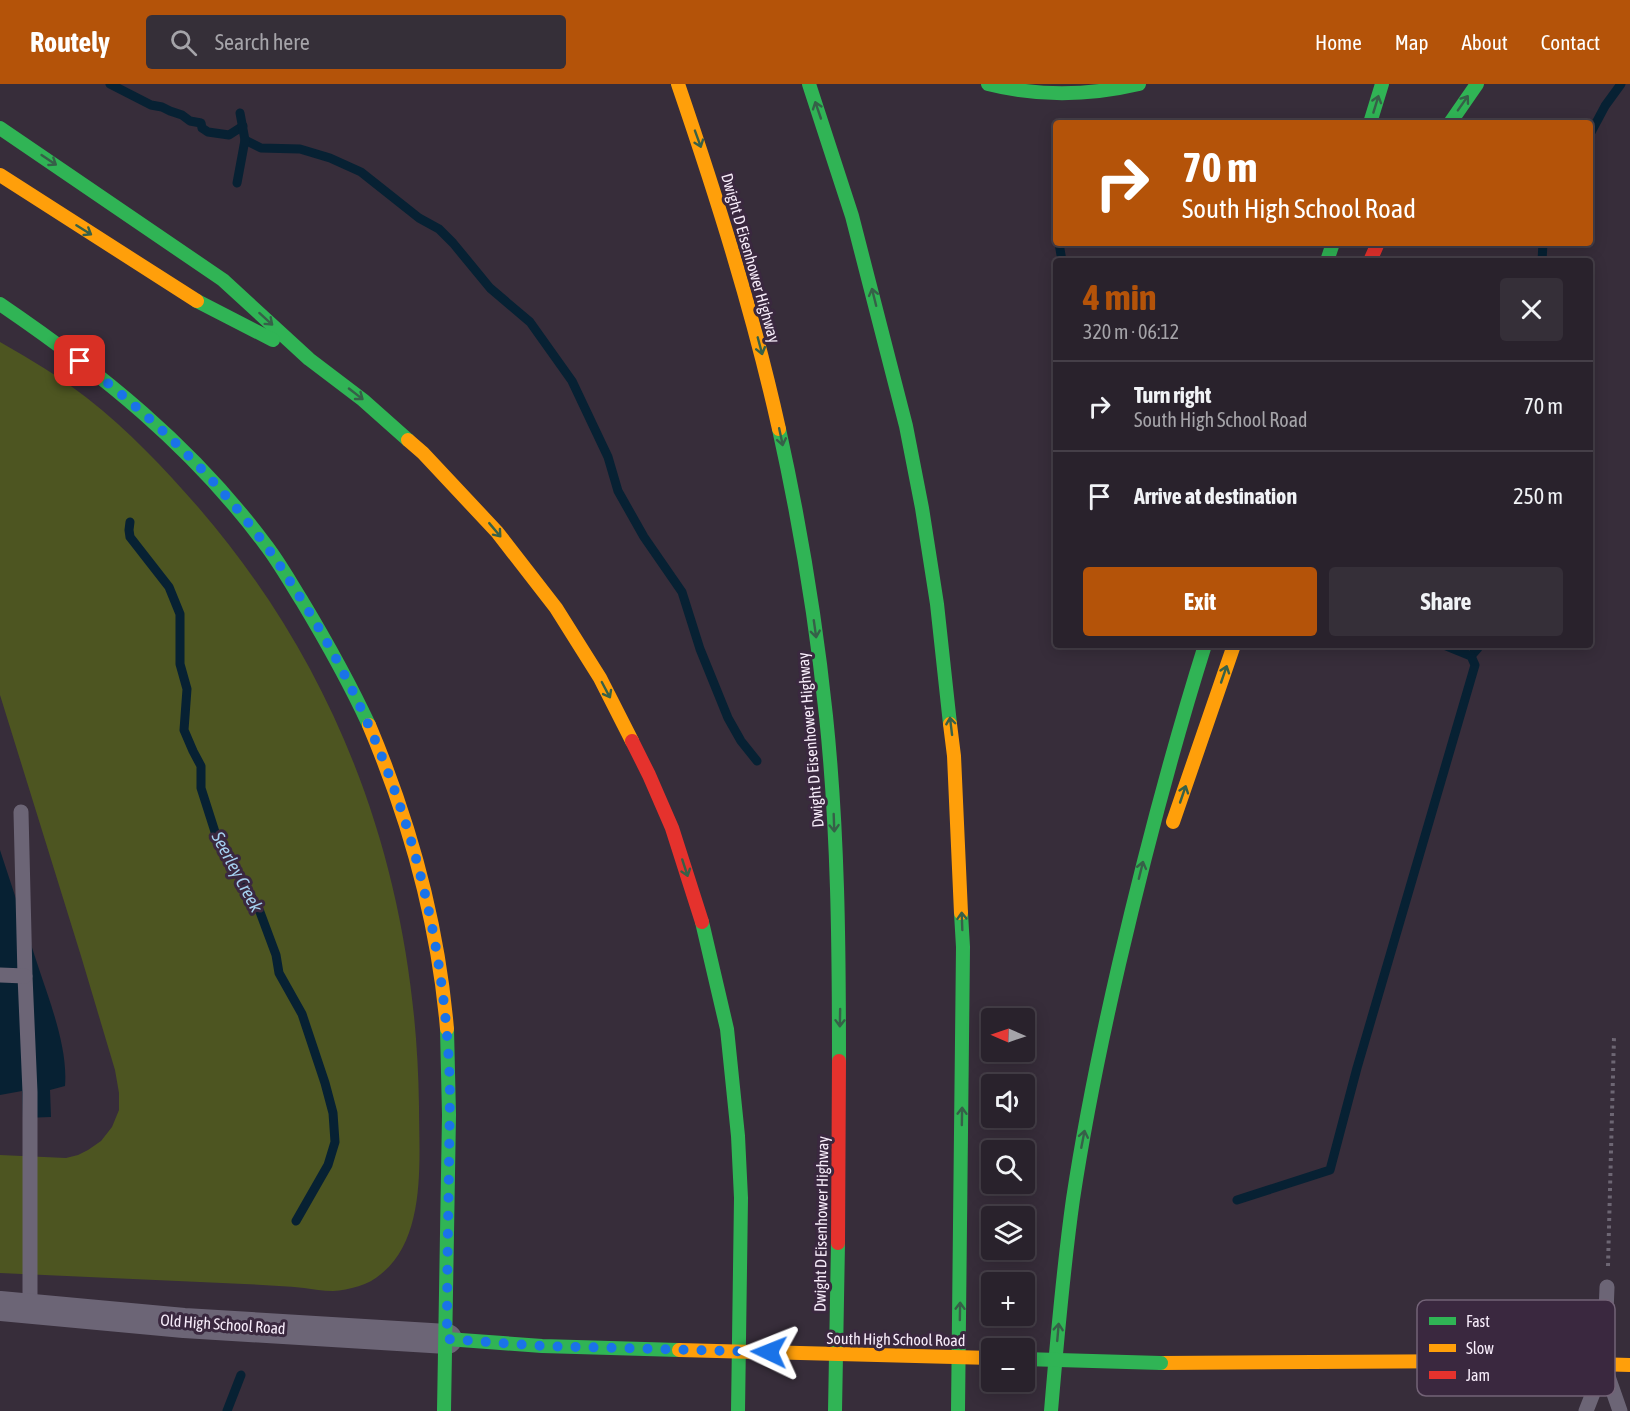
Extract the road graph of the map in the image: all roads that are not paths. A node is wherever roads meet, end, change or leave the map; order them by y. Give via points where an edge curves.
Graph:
1 (678, 84) edge
2 (809, 84) edge
3 (988, 84) edge
4 (1139, 84) edge
5 (1382, 84) edge
6 (1476, 84) edge
7 (1371, 120) edge
8 (1452, 120) edge
9 (0, 128) edge
10 (0, 175) edge
11 (0, 304) edge
12 (309, 359) junction
13 (1204, 648) edge
14 (1233, 648) edge
15 (21, 812) dead end
16 (1167, 839) dead end
17 (1153, 881) dead end
18 (0, 975) edge
19 (25, 976) junction
20 (1109, 1008) junction
21 (1607, 1287) road end
22 (1606, 1300) edge
23 (0, 1306) edge
24 (30, 1308) junction
25 (447, 1339) junction
26 (981, 1358) edge
27 (1035, 1359) edge
28 (1417, 1361) edge
29 (1592, 1396) edge
30 (1615, 1396) edge
31 (444, 1411) edge
32 (738, 1411) edge
33 (835, 1411) edge
34 (958, 1411) edge
35 (1051, 1411) edge
36 (1586, 1411) edge
37 (1620, 1411) edge

1 -> 33 main road, Dwight D Eisenhower Highway via 724,219 769,380 794,497 818,645 834,812 840,1001
34 -> 2 main road via 963,947 954,756 937,604 906,426 852,216
3 - 4 main road via 1034,93 1085,94
7 -> 5 main road
8 -> 6 main road
9 -> 12 main road via 223,280
10 -> 12 main road via 206,307
11 - 25 main road via 137,407 221,490 261,538 317,624 377,744 420,870 441,978 449,1064
12 -> 32 main road via 423,453 497,532 556,608 600,678 672,828 716,976 733,1083 741,1198
20 -> 13 main road via 1170,759
16 -> 14 main road
15 - 19 lane
17 - 20 main road
18 - 19 lane
19 - 24 lane via 30,1092
35 -> 20 main road via 1081,1151
21 - 22 lane
23 - 24 street, Old High School Road
24 - 25 street, Old High School Road via 184,1323
25 - 26 main road, South High School Road, bridge via 542,1346
25 - 31 main road
27 - 28 main road, bridge via 1161,1363
29 - 36 lane
30 - 37 lane

